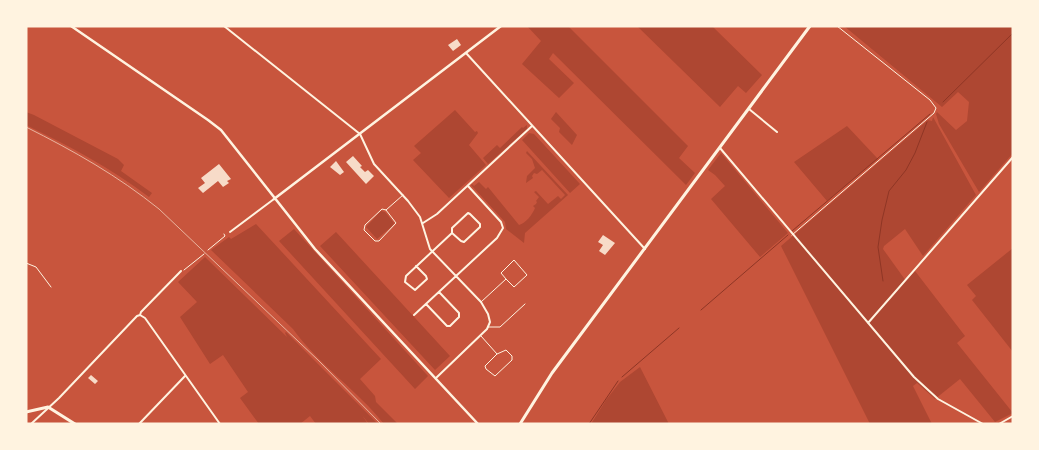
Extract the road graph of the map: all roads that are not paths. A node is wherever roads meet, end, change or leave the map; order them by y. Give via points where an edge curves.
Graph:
1 (71, 26) edge
2 (224, 26) edge
3 (501, 26) edge
4 (810, 26) edge
5 (837, 26) edge
6 (466, 53) junction
7 (749, 109) junction
8 (532, 126) junction
9 (777, 132) dead end
10 (360, 134) junction
11 (720, 148) junction
12 (1013, 156) edge
13 (468, 186) junction
14 (403, 196) junction
15 (274, 199) junction
16 (386, 210) junction
17 (423, 223) junction
18 (230, 232) dead end
19 (452, 233) junction
20 (792, 235) junction
21 (645, 249) junction
22 (432, 252) junction
23 (26, 263) edge
24 (416, 266) junction
25 (182, 271) road end
26 (455, 276) junction
27 (506, 279) junction
28 (51, 286) dead end
29 (439, 292) junction
30 (481, 302) junction
31 (426, 304) junction
32 (525, 304) dead end
33 (140, 315) junction
34 (414, 315) dead end
35 (868, 323) junction
36 (488, 327) junction
37 (480, 336) junction
38 (497, 354) junction
39 (185, 376) junction
40 (435, 378) junction
41 (48, 407) junction
42 (26, 412) edge
43 (1013, 416) edge
44 (216, 419) junction
45 (213, 423) edge
46 (306, 423) edge
47 (31, 424) edge
48 (74, 424) edge
49 (139, 424) edge
50 (220, 424) edge
51 (311, 424) edge
52 (478, 424) edge
53 (520, 424) edge
54 (983, 424) edge
55 (999, 424) edge

1 - 15 street via 216,126 230,139
2 - 10 street
3 - 6 street
4 - 7 main road
5 - 20 lane via 936,108
6 - 8 street
6 - 10 street
7 - 9 street
7 - 11 main road
8 - 13 street
8 - 21 street
10 - 14 street via 374,164
10 - 15 street
11 - 20 street
11 - 21 main road
12 - 35 street
13 - 17 street via 438,214
13 - 26 street via 503,228 497,238
14 - 16 lane
14 - 17 street
15 - 18 street
15 - 40 street via 315,249
16 - 16 lane via 396,223 379,241 375,241 364,227 382,209
17 - 22 street
19 - 19 street via 464,242 480,224 466,214 452,228
19 - 22 street
20 - 35 street
21 - 53 main road via 552,373
22 - 24 street
22 - 26 street
23 - 28 lane via 36,266
24 - 24 street via 404,279 415,290 427,279
25 - 33 street
26 - 29 street
26 - 30 street
27 - 27 lane via 514,287 527,275 514,260 501,273
27 - 30 lane
29 - 31 street
29 - 31 street via 460,318 447,326
30 - 36 street via 489,317
31 - 34 street
32 - 36 lane via 500,327
33 - 39 street
33 - 41 street
35 - 54 street via 938,399
36 - 37 street
37 - 38 lane
37 - 40 street
38 - 38 lane via 485,366 495,376 512,360 506,350
39 - 44 street
39 - 49 street
40 - 52 street
41 - 42 main road
41 - 47 street
41 - 48 main road
43 - 55 street
44 - 45 street
44 - 50 street
46 - 51 street

